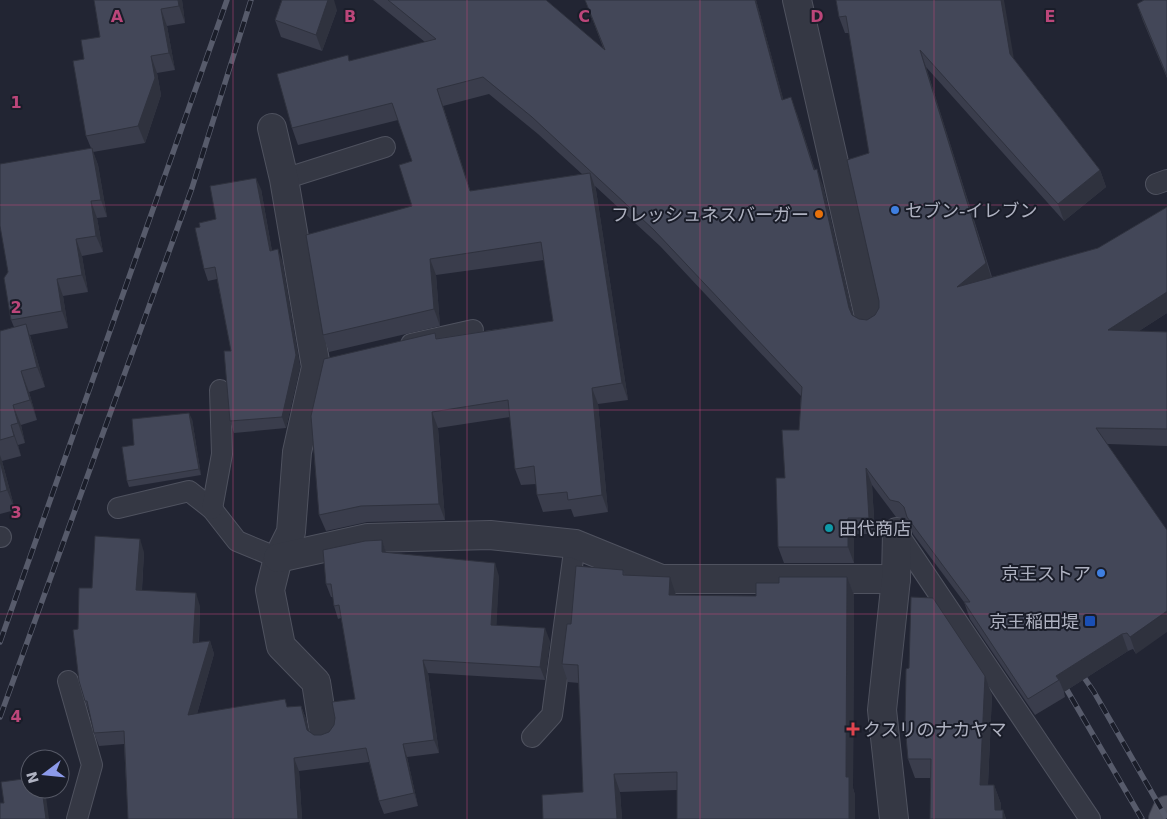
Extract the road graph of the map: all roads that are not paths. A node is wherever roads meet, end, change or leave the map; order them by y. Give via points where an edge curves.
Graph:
1 (797, 0) edge
2 (272, 128) dead end
3 (385, 147) dead end
4 (284, 178) junction
5 (870, 321) edge
6 (473, 330) dead end
7 (390, 349) edge
8 (220, 390) dead end
9 (118, 508) dead end
10 (212, 509) junction
11 (897, 532) joint
12 (574, 544) junction
13 (278, 558) junction
14 (896, 579) junction
15 (68, 681) dead end
16 (324, 733) edge
17 (532, 737) dead end
18 (1167, 810) edge
19 (77, 819) edge
20 (894, 819) edge
21 (1090, 819) edge
22 (1163, 819) edge

1 - 5 street
2 - 4 street
3 - 4 lane
4 - 13 street via 325,365 297,452 291,532
6 - 7 lane
8 - 10 lane via 222,454
9 - 10 lane via 189,490
10 - 13 lane via 237,541
11 - 14 street
11 - 21 lane
12 - 13 street via 490,535 368,538
12 - 14 street via 661,579
12 - 17 lane via 552,715
13 - 16 street via 270,590 281,646 316,682
14 - 20 street via 882,710
15 - 19 lane via 92,765
18 - 22 main road

